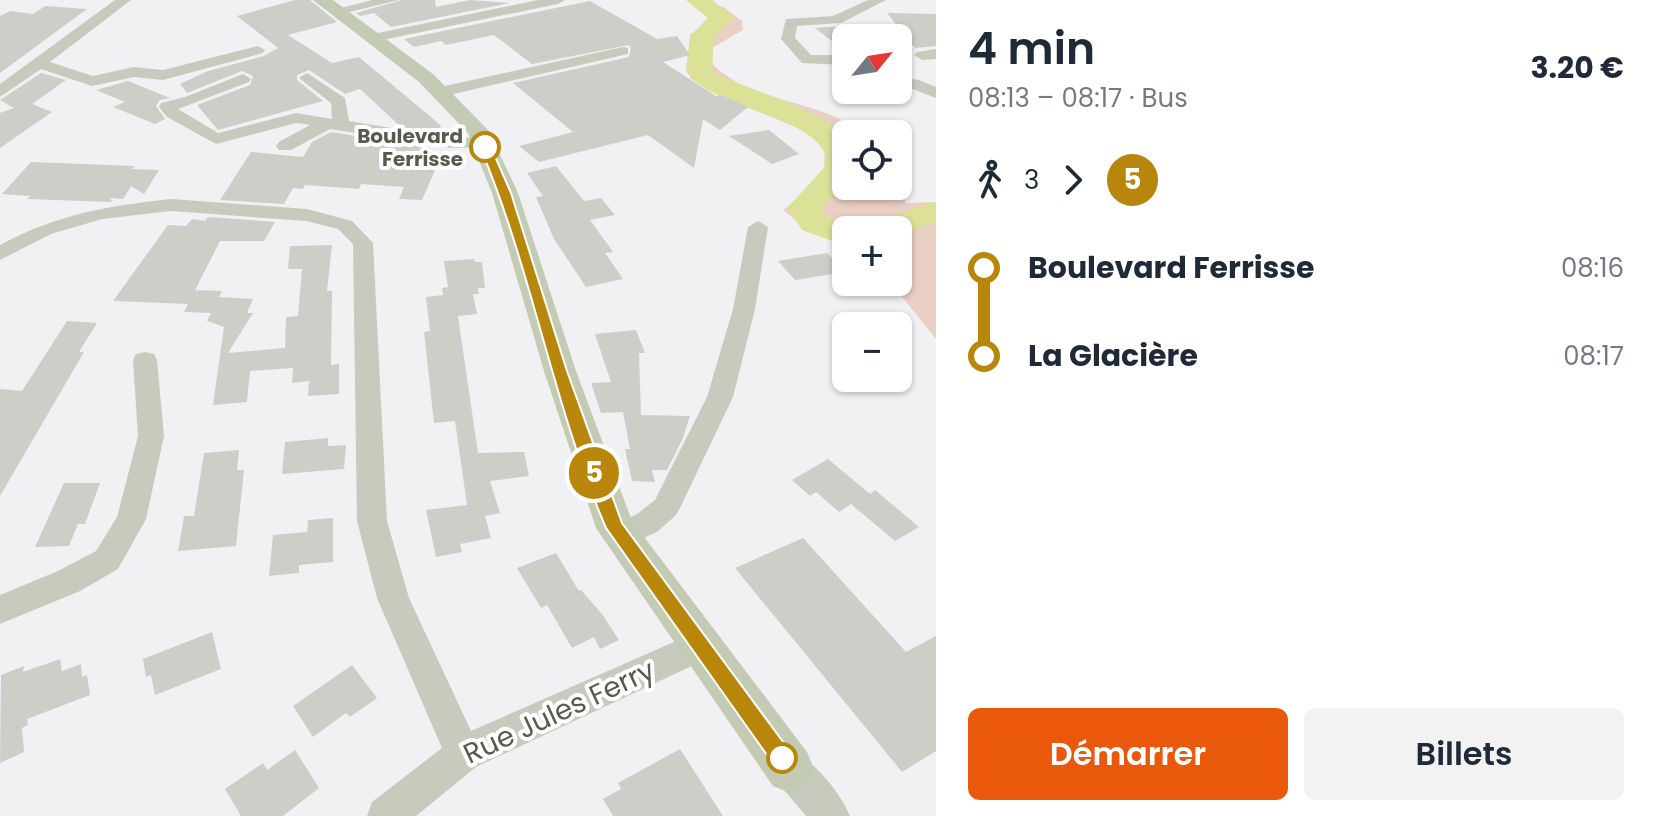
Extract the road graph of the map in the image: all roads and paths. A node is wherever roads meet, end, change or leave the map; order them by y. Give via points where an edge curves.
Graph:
1 (124, 0) edge
2 (392, 0) edge
3 (558, 0) edge
4 (879, 0) edge
5 (329, 5) edge
6 (373, 38) junction
7 (258, 50) dead end
8 (623, 51) dead end
9 (832, 60) edge
10 (217, 61) junction
11 (37, 63) junction
12 (307, 78) dead end
13 (912, 83) edge
14 (3, 88) edge
15 (440, 92) junction
16 (936, 93) edge
17 (335, 124) junction
18 (483, 142) junction
19 (285, 146) dead end
20 (758, 227) dead end
21 (0, 254) edge
22 (145, 360) dead end
23 (620, 536) junction
24 (0, 610) edge
25 (699, 646) junction
26 (463, 754) junction
27 (790, 769) junction
28 (386, 816) edge
29 (813, 816) edge
30 (831, 816) edge

1 - 11 street
2 - 5 street
3 - 6 street
4 - 9 street via 836,20 791,22 788,39 807,60
5 - 6 main road
6 - 15 main road
7 - 10 street
8 - 15 street
10 - 11 street via 163,75 134,72 92,81
10 - 17 street via 243,79 170,110 216,139 296,118
11 - 14 street
12 - 17 street via 339,101
13 - 16 street
15 - 18 main road
17 - 18 street via 452,143
17 - 19 street
18 - 23 main road via 505,193 603,500
20 - 23 street via 744,309 720,397 665,508
21 - 26 street via 44,230 100,213 171,205 307,215 345,225 363,243 372,521 393,598
22 - 24 street via 151,436 131,519 107,560
23 - 25 main road
25 - 26 street, Rue Jules Ferry
25 - 27 main road
26 - 28 street, Rue Jules Ferry
27 - 29 street
27 - 30 street

